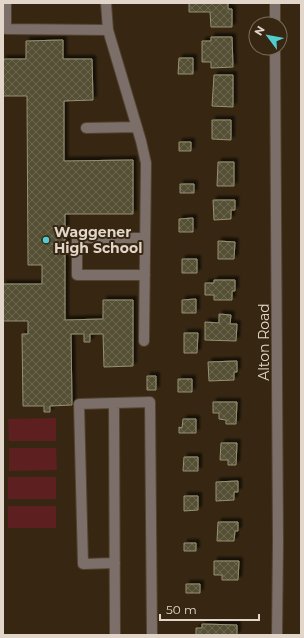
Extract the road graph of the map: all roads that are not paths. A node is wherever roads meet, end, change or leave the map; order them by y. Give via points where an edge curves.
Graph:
1 (6, 3) edge
2 (106, 3) edge
3 (275, 3) edge
4 (275, 16) edge
5 (108, 30) junction
6 (275, 56) edge
7 (137, 127) junction
8 (86, 128) dead end
9 (145, 238) junction
10 (144, 275) junction
11 (144, 341) dead end
12 (114, 403) junction
13 (115, 563) junction
14 (116, 635) edge
15 (152, 635) edge
16 (277, 635) edge

1 - 5 street via 6,29
2 - 5 street
3 - 4 street
5 - 7 street
6 - 16 street, Alton Road
7 - 8 street
7 - 9 street via 146,163
9 - 10 street
9 - 10 street via 77,238 77,275
10 - 11 street
12 - 13 street
12 - 13 street via 80,404 83,564
12 - 15 street via 150,402
13 - 14 street

